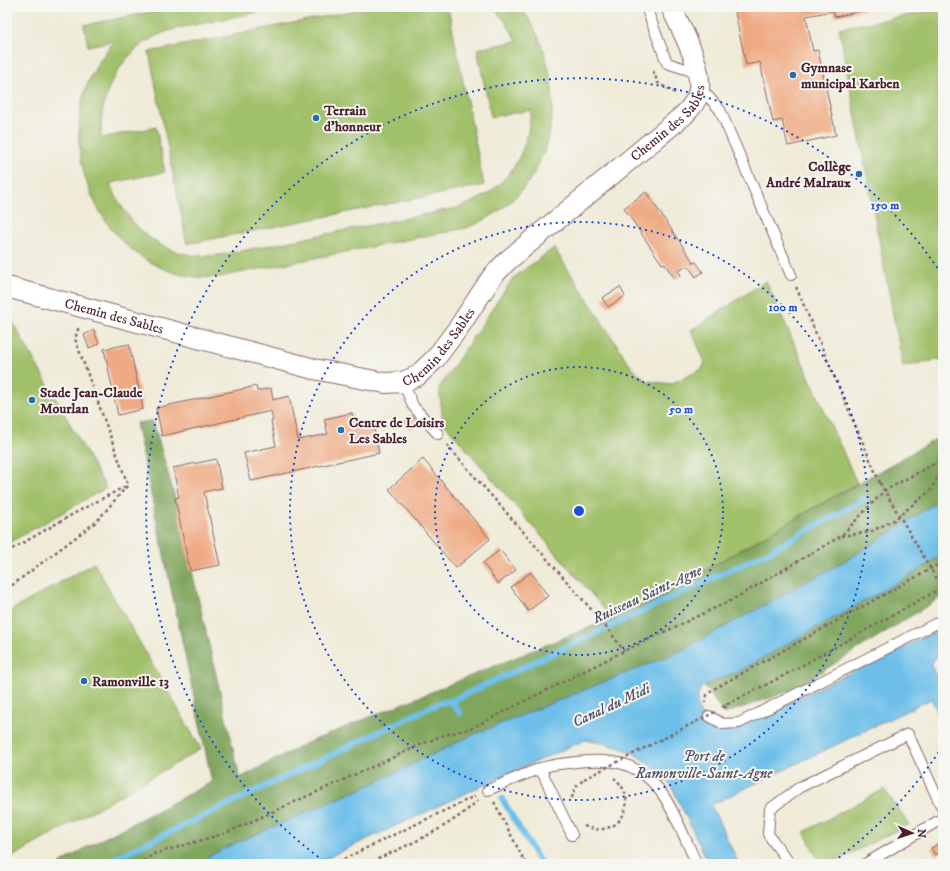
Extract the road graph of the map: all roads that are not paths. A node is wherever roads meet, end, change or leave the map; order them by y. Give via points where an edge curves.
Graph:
1 (646, 7) edge
2 (672, 7) edge
3 (699, 80) junction
4 (791, 275) road end
5 (7, 287) edge
6 (403, 382) junction
7 (438, 434) road end
8 (943, 620) edge
9 (709, 712) road end
10 (540, 768) junction
11 (488, 790) road end
12 (943, 810) edge
13 (943, 818) edge
14 (572, 835) dead end
15 (696, 864) edge
16 (790, 864) edge
17 (865, 864) edge

1 - 3 lane via 667,63
2 - 3 street, Chemin des Sables
3 - 4 lane via 720,110
3 - 6 street, Chemin des Sables via 694,104 507,261 453,329 435,359 417,376
5 - 6 street, Chemin des Sables via 90,310 155,332 264,360 320,364 385,383
6 - 7 lane via 413,406
8 - 9 lane via 739,723 723,724
10 - 11 lane
10 - 14 lane
10 - 15 lane via 606,760 625,764 648,777 668,802
12 - 16 lane via 908,734 800,787 770,809 768,834
13 - 17 lane

